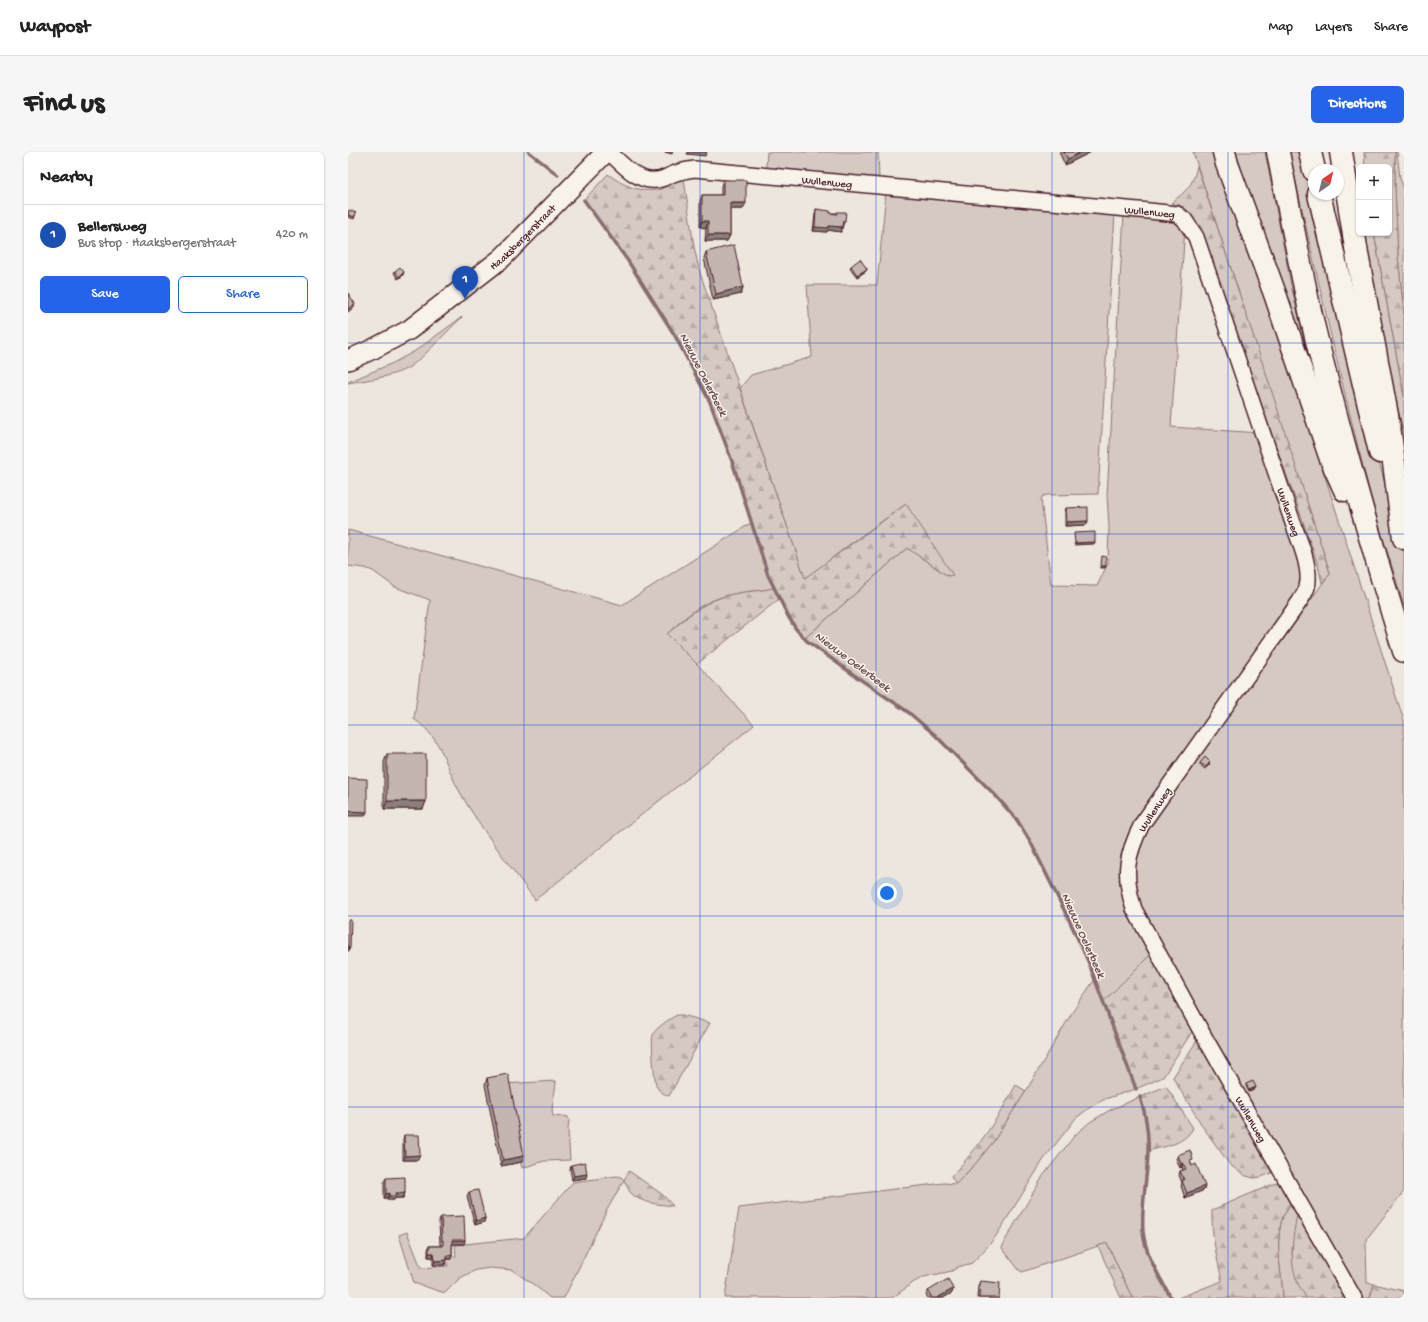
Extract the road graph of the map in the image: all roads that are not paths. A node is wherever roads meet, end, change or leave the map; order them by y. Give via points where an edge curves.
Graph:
1 (608, 152) edge
2 (1224, 152) edge
3 (1278, 152) edge
4 (1310, 152) edge
5 (1341, 152) edge
6 (1313, 164) edge
7 (1320, 200) edge
8 (348, 360) edge
9 (1404, 539) edge
10 (1374, 551) junction
11 (1404, 651) edge
12 (1354, 1298) edge

1 - 8 main road, Haaksbergerstraat via 502,258 408,330
1 - 12 street, Wullenweg via 637,176 648,180 695,169 1177,214 1184,218 1196,237 1306,562 1308,576 1307,587 1300,601 1142,824 1130,853 1127,875 1134,909
2 - 10 highway via 1331,459
3 - 10 highway via 1313,323
4 - 6 highway
5 - 9 highway via 1389,426
7 - 9 highway via 1379,449
10 - 11 highway

